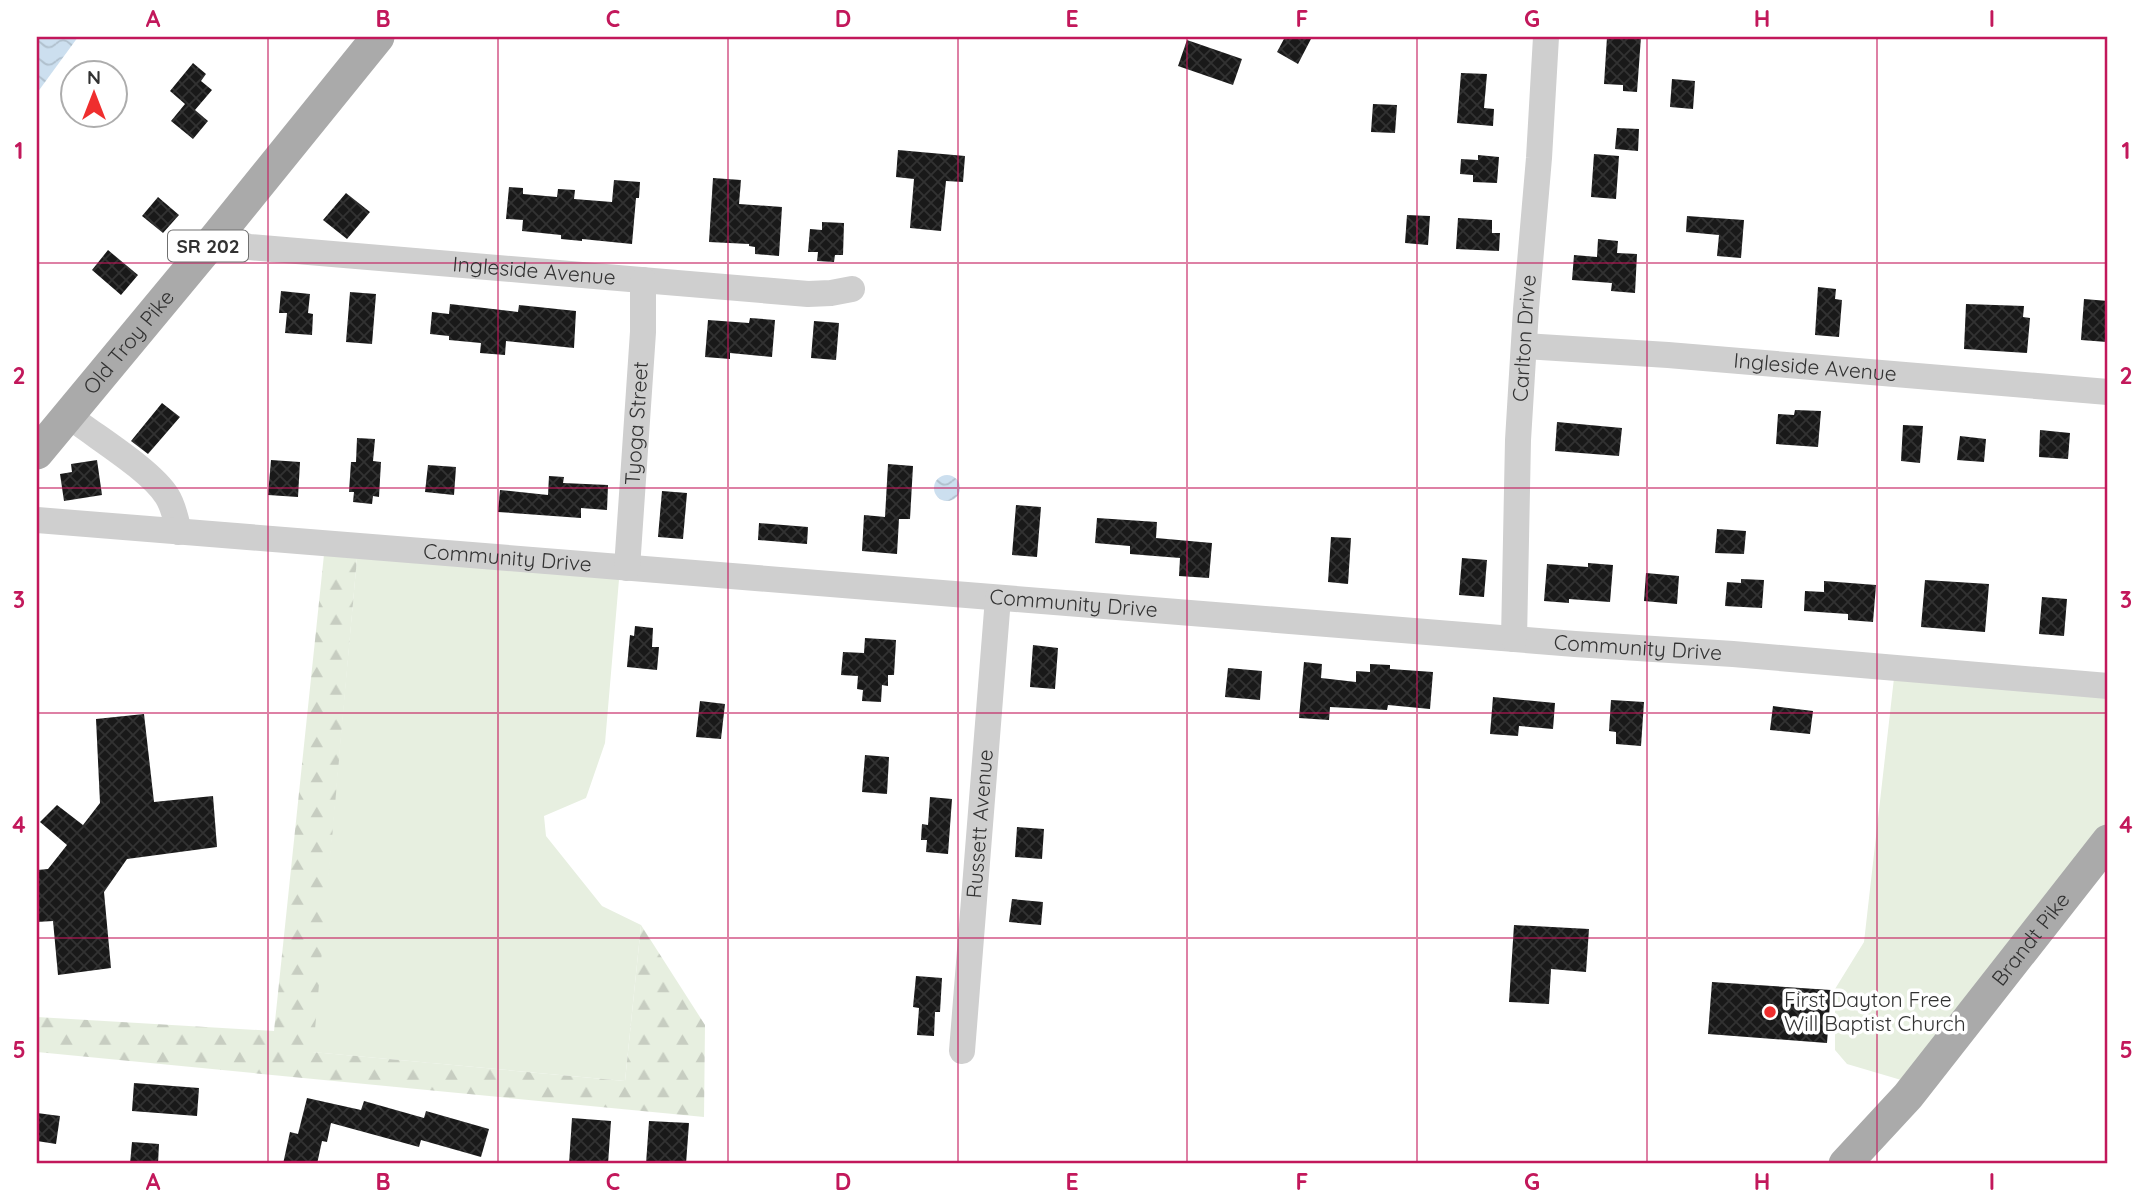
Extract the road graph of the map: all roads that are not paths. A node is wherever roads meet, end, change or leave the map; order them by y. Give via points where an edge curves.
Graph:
1 (378, 37) edge
2 (1546, 37) edge
3 (217, 236) junction
4 (643, 279) junction
5 (852, 289) dead end
6 (1524, 346) junction
7 (2108, 392) edge
8 (68, 415) junction
9 (37, 453) edge
10 (37, 520) edge
11 (179, 532) junction
12 (628, 568) junction
13 (998, 598) junction
14 (1514, 639) junction
15 (2108, 686) edge
16 (2108, 841) edge
17 (962, 1051) dead end
18 (1845, 1164) edge

1 - 3 main road, Old Troy Pike / SR 202
2 - 6 street, Carlton Drive
3 - 4 street, Ingleside Avenue via 249,247
3 - 8 main road, Old Troy Pike / SR 202
4 - 5 street, Ingleside Avenue via 808,294
4 - 12 street, Tyoga Street
6 - 7 street, Ingleside Avenue
6 - 14 street, Carlton Drive
8 - 9 main road, Old Troy Pike / SR 202
8 - 11 street via 142,470 165,493
10 - 11 street, Community Drive
11 - 12 street, Community Drive
12 - 13 street, Community Drive
13 - 14 street, Community Drive
13 - 17 street, Russett Avenue
14 - 15 street, Community Drive
16 - 18 main road, Brandt Pike via 1908,1096

